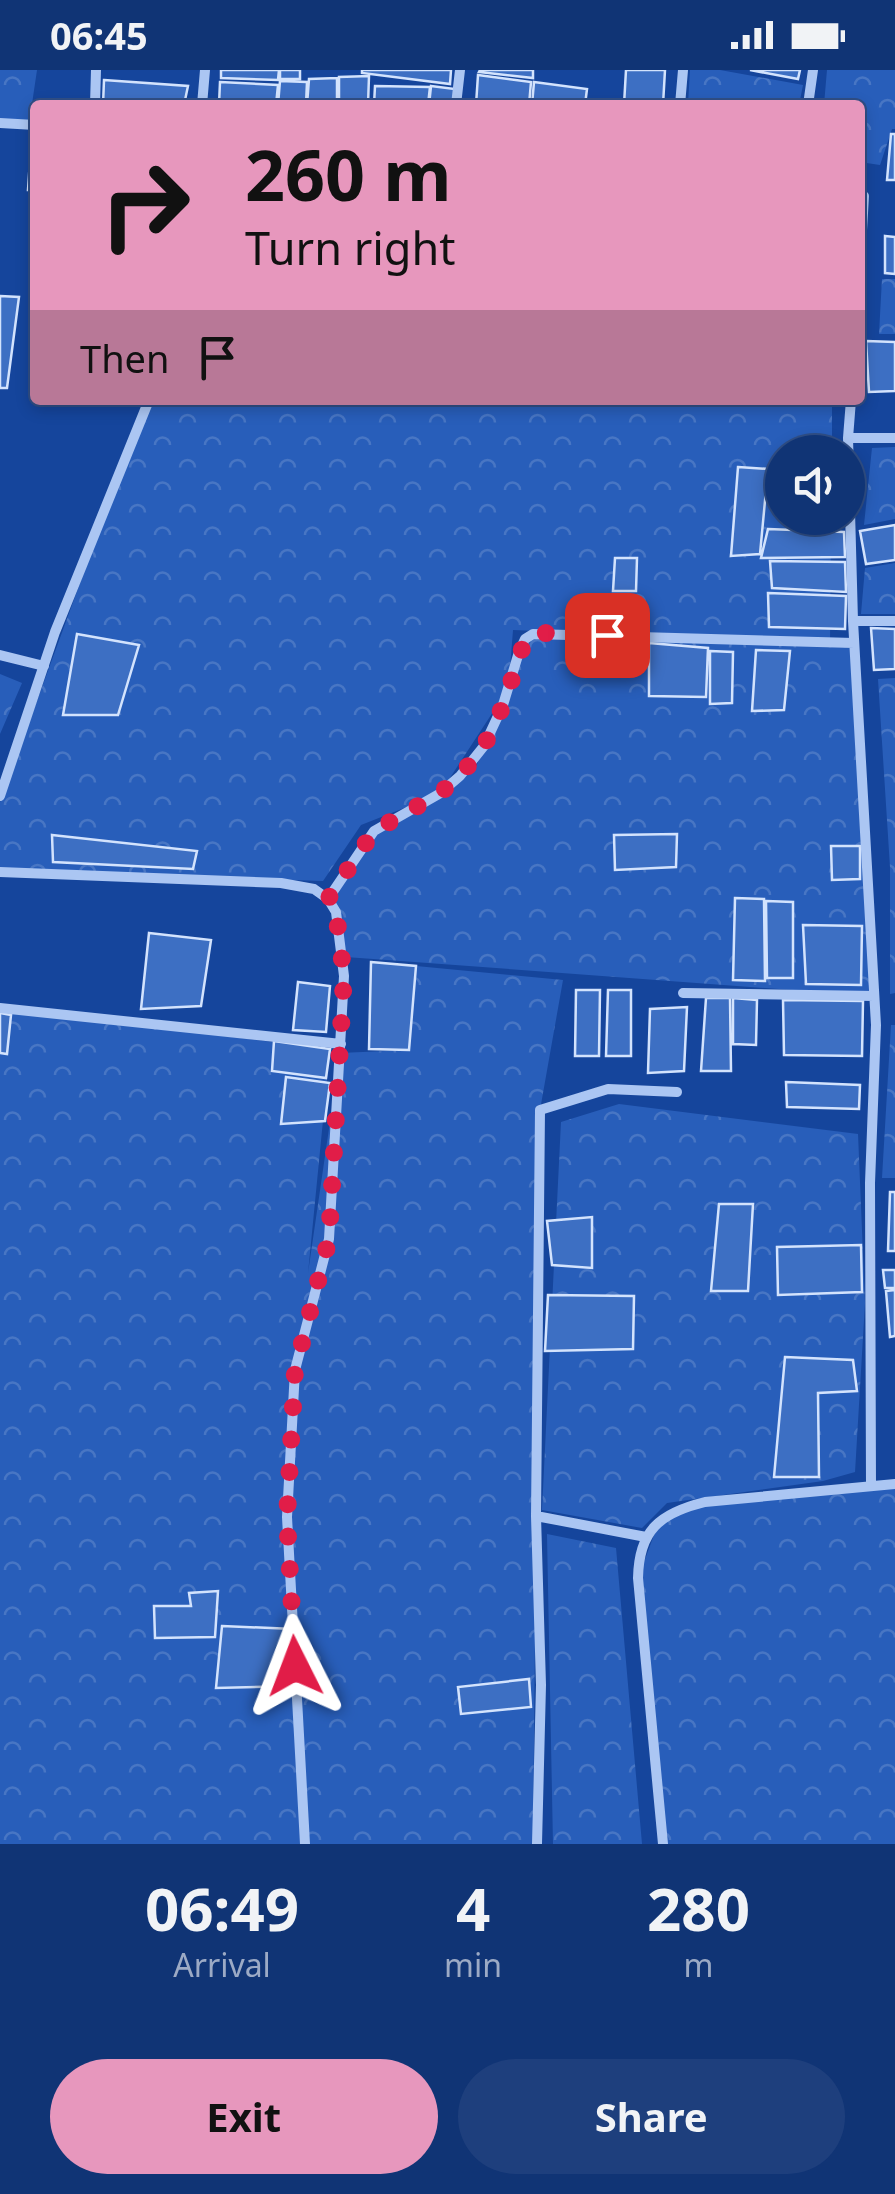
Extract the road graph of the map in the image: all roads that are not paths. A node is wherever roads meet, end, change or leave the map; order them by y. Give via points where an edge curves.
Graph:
1 (96, 70) edge
2 (205, 70) edge
3 (460, 70) edge
4 (684, 70) edge
5 (813, 70) edge
6 (95, 100) edge
7 (202, 100) edge
8 (457, 100) edge
9 (681, 100) edge
10 (809, 100) edge
11 (0, 122) edge
12 (30, 125) edge
13 (147, 405) edge
14 (851, 405) edge
15 (848, 435) edge
16 (865, 438) edge
17 (895, 438) edge
18 (851, 535) edge
19 (895, 620) edge
20 (853, 621) junction
21 (854, 643) junction
22 (0, 656) edge
23 (44, 666) junction
24 (0, 796) edge
25 (0, 872) edge
26 (328, 899) junction
27 (683, 993) dead end
28 (874, 996) junction
29 (0, 1008) edge
30 (341, 1044) junction
31 (677, 1092) dead end
32 (895, 1484) edge
33 (871, 1485) junction
34 (536, 1516) junction
35 (646, 1537) junction
36 (304, 1844) edge
37 (538, 1844) edge
38 (663, 1844) edge

1 - 6 street
2 - 7 street
3 - 8 street
4 - 9 street
5 - 10 street
11 - 12 street
13 - 23 street
14 - 15 street
16 - 17 street
18 - 20 street
19 - 20 street
20 - 21 street
21 - 26 street via 533,634 519,652 484,746 439,794 374,831
21 - 28 street
22 - 23 street
23 - 24 street
25 - 26 street via 282,883
26 - 30 street via 336,912 344,976
27 - 28 street
28 - 33 street
29 - 30 street
30 - 36 street via 329,1239 295,1370 287,1517
31 - 34 street via 608,1089 540,1110
32 - 33 street
33 - 35 street via 705,1502 660,1519
34 - 35 street
34 - 37 street
35 - 38 street via 638,1578

